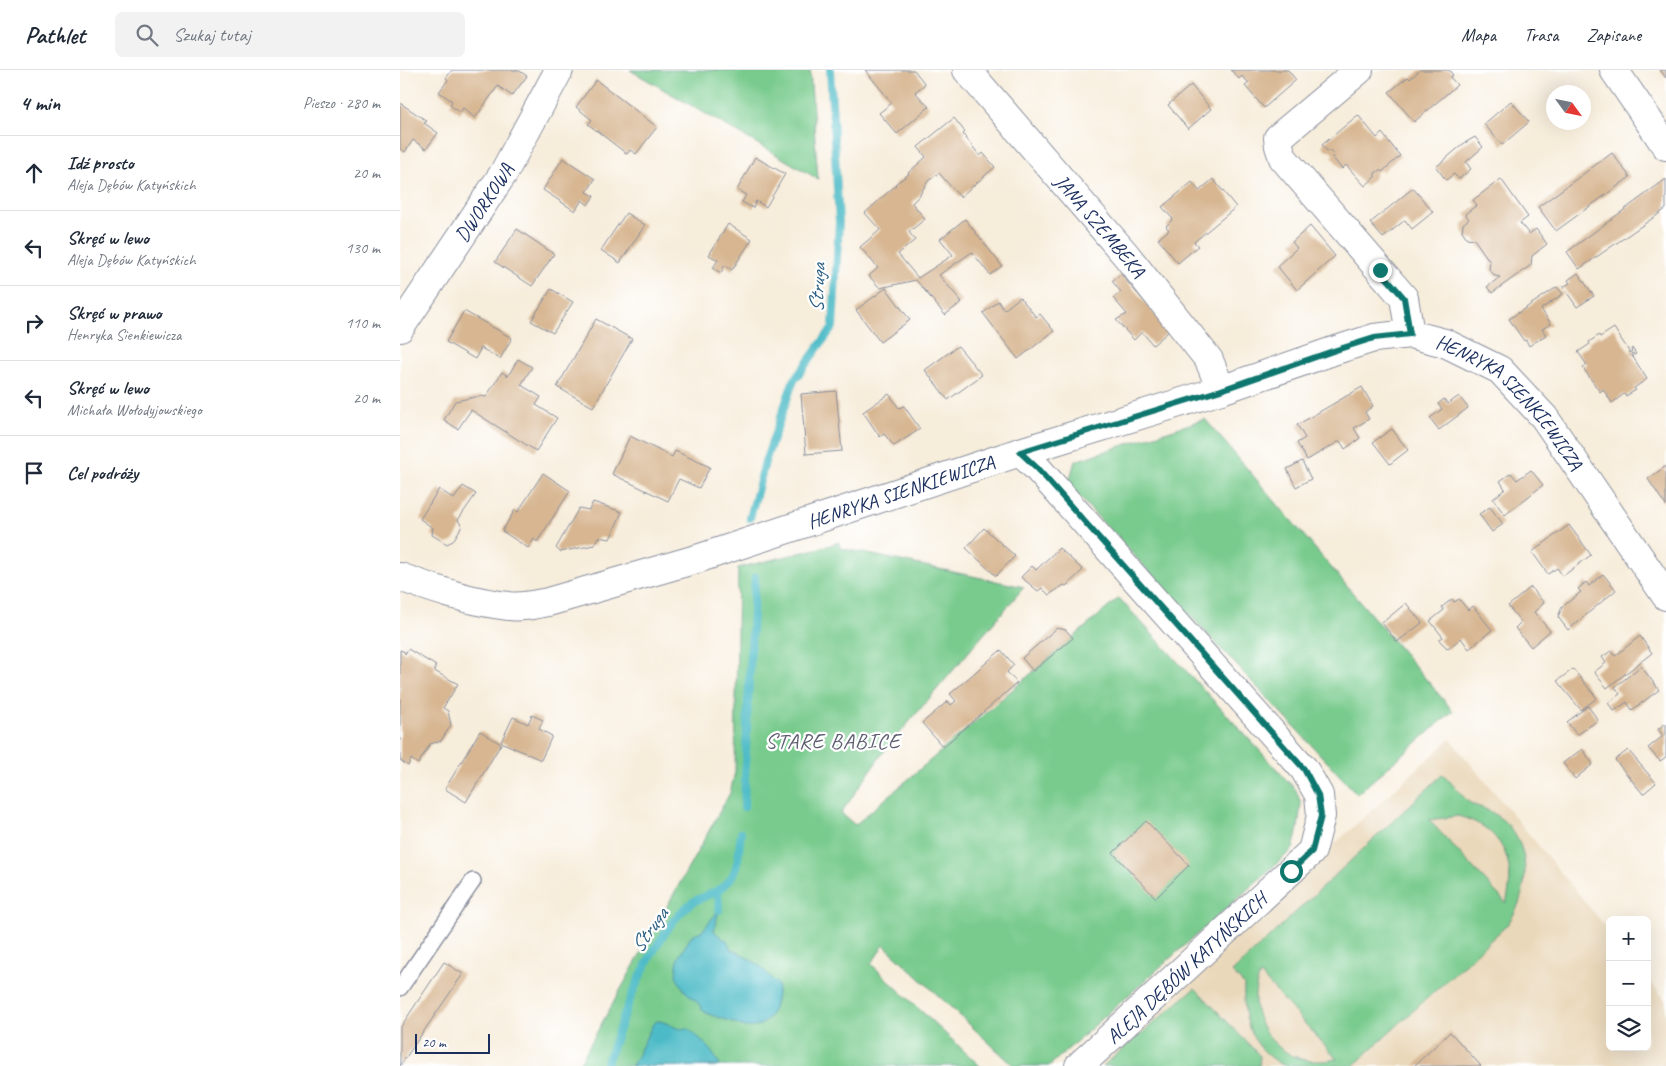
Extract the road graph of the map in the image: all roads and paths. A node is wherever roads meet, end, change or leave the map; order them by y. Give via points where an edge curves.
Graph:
1 (559, 70) edge
2 (967, 70) edge
3 (1359, 70) edge
4 (1614, 70) edge
5 (1666, 146) edge
6 (400, 328) edge
7 (1410, 334) junction
8 (1221, 390) junction
9 (1020, 452) junction
10 (400, 577) edge
11 (1666, 596) edge
12 (473, 881) dead end
13 (400, 988) edge
14 (1079, 1066) edge

1 - 6 street, DWORKOWA via 503,174
2 - 8 street, JANA SZEMBEKA via 1126,255 1209,360
3 - 7 street via 1278,138 1279,146 1283,158 1404,298
4 - 5 street
7 - 8 street, HENRYKA SIENKIEWICZA via 1374,338
7 - 11 street, HENRYKA SIENKIEWICZA via 1445,343 1500,370 1544,416
8 - 9 street, HENRYKA SIENKIEWICZA
9 - 10 street, HENRYKA SIENKIEWICZA via 700,558 548,602 510,606 480,602 445,594
9 - 14 street, ALEJA DĘBÓW KATYŃSKICH via 1304,769 1318,795 1321,816 1312,851
12 - 13 lane

